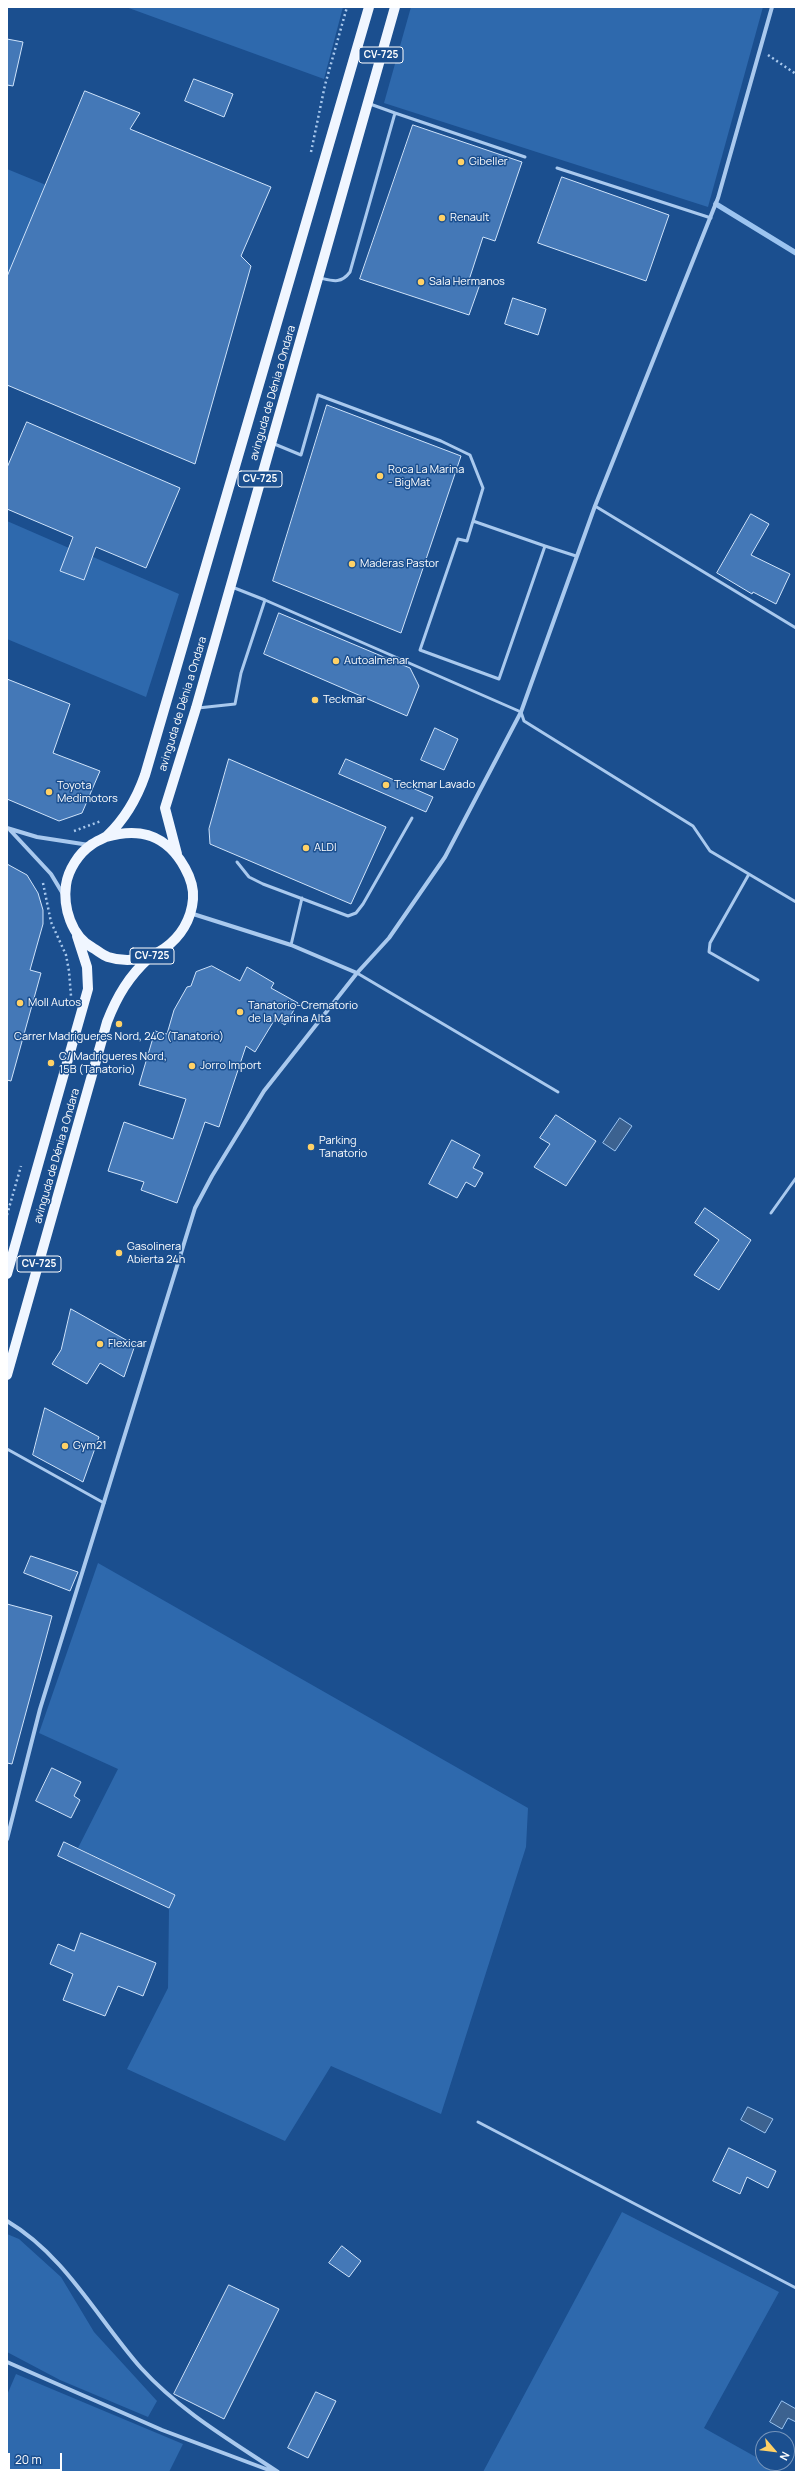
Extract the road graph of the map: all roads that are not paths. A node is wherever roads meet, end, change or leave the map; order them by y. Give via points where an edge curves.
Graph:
1 (369, 7) edge
2 (395, 7) edge
3 (772, 7) edge
4 (367, 104) junction
5 (395, 113) junction
6 (525, 157) dead end
7 (557, 168) dead end
8 (711, 218) junction
9 (318, 277) junction
10 (271, 442) junction
11 (595, 506) junction
12 (473, 521) junction
13 (545, 546) junction
14 (576, 556) junction
15 (230, 586) junction
16 (266, 600) junction
17 (796, 628) edge
18 (196, 708) junction
19 (521, 712) junction
20 (412, 818) dead end
21 (9, 829) edge
22 (106, 836) junction
23 (90, 846) junction
24 (177, 854) junction
25 (237, 862) dead end
26 (749, 874) junction
27 (65, 898) junction
28 (302, 898) junction
29 (796, 902) edge
30 (190, 913) junction
31 (75, 930) junction
32 (291, 946) junction
33 (151, 956) junction
34 (357, 973) junction
35 (758, 980) dead end
36 (558, 1092) dead end
37 (796, 1178) edge
38 (771, 1213) dead end
39 (7, 1274) edge
40 (7, 1375) edge
41 (7, 1449) edge
42 (104, 1503) junction
43 (7, 1839) edge
44 (478, 2122) dead end
45 (7, 2222) edge
46 (796, 2288) edge
47 (7, 2362) edge
48 (274, 2472) edge
49 (278, 2472) edge

1 - 22 main road, avinguda de Dénia a Ondara / CV-725 via 154,749 139,794
2 - 4 main road, avinguda de Dénia a Ondara / CV-725
3 - 8 street
4 - 5 lane
4 - 9 main road, avinguda de Dénia a Ondara / CV-725
5 - 6 lane
5 - 9 lane via 350,272 345,279 337,282
7 - 8 lane
8 - 11 street
9 - 10 main road, avinguda de Dénia a Ondara / CV-725
10 - 12 lane via 301,455 318,395 441,441 470,455 483,488
10 - 15 main road, avinguda de Dénia a Ondara / CV-725
11 - 14 street
11 - 17 lane
12 - 13 lane
12 - 13 lane via 467,541 458,539 420,650 499,679
13 - 14 lane
14 - 19 street
15 - 16 lane
15 - 18 main road, avinguda de Dénia a Ondara / CV-725
16 - 18 lane via 241,673 235,704
16 - 19 lane
18 - 24 main road, avinguda de Dénia a Ondara / CV-725 via 165,808
19 - 26 lane via 524,721 693,826 710,851
19 - 34 street via 445,857 389,938
20 - 28 lane via 356,913 348,916
21 - 23 street
21 - 27 street via 52,874
22 - 23 main road, CV-725
22 - 24 main road, CV-725 via 121,832 144,834 166,843
23 - 27 main road, CV-725 via 71,869
24 - 30 main road, CV-725 via 191,879 193,898
25 - 28 lane via 249,877
26 - 29 lane
26 - 35 lane via 710,943 709,952
27 - 31 main road, CV-725 via 68,915
28 - 32 lane
30 - 32 street
30 - 33 main road, CV-725 via 180,935 167,948
31 - 33 main road, CV-725 via 89,946 108,957 130,960
31 - 39 main road, avinguda de Dénia a Ondara / CV-725 via 87,967 88,989
32 - 34 street
33 - 40 main road, avinguda de Dénia a Ondara / CV-725 via 118,994 107,1022
34 - 36 lane
34 - 42 street via 264,1091 215,1170 196,1208
37 - 38 lane
41 - 42 lane
42 - 43 street via 40,1709
44 - 46 lane
45 - 49 street via 41,2245 59,2263 141,2367 169,2395 211,2428
47 - 48 street via 162,2430

